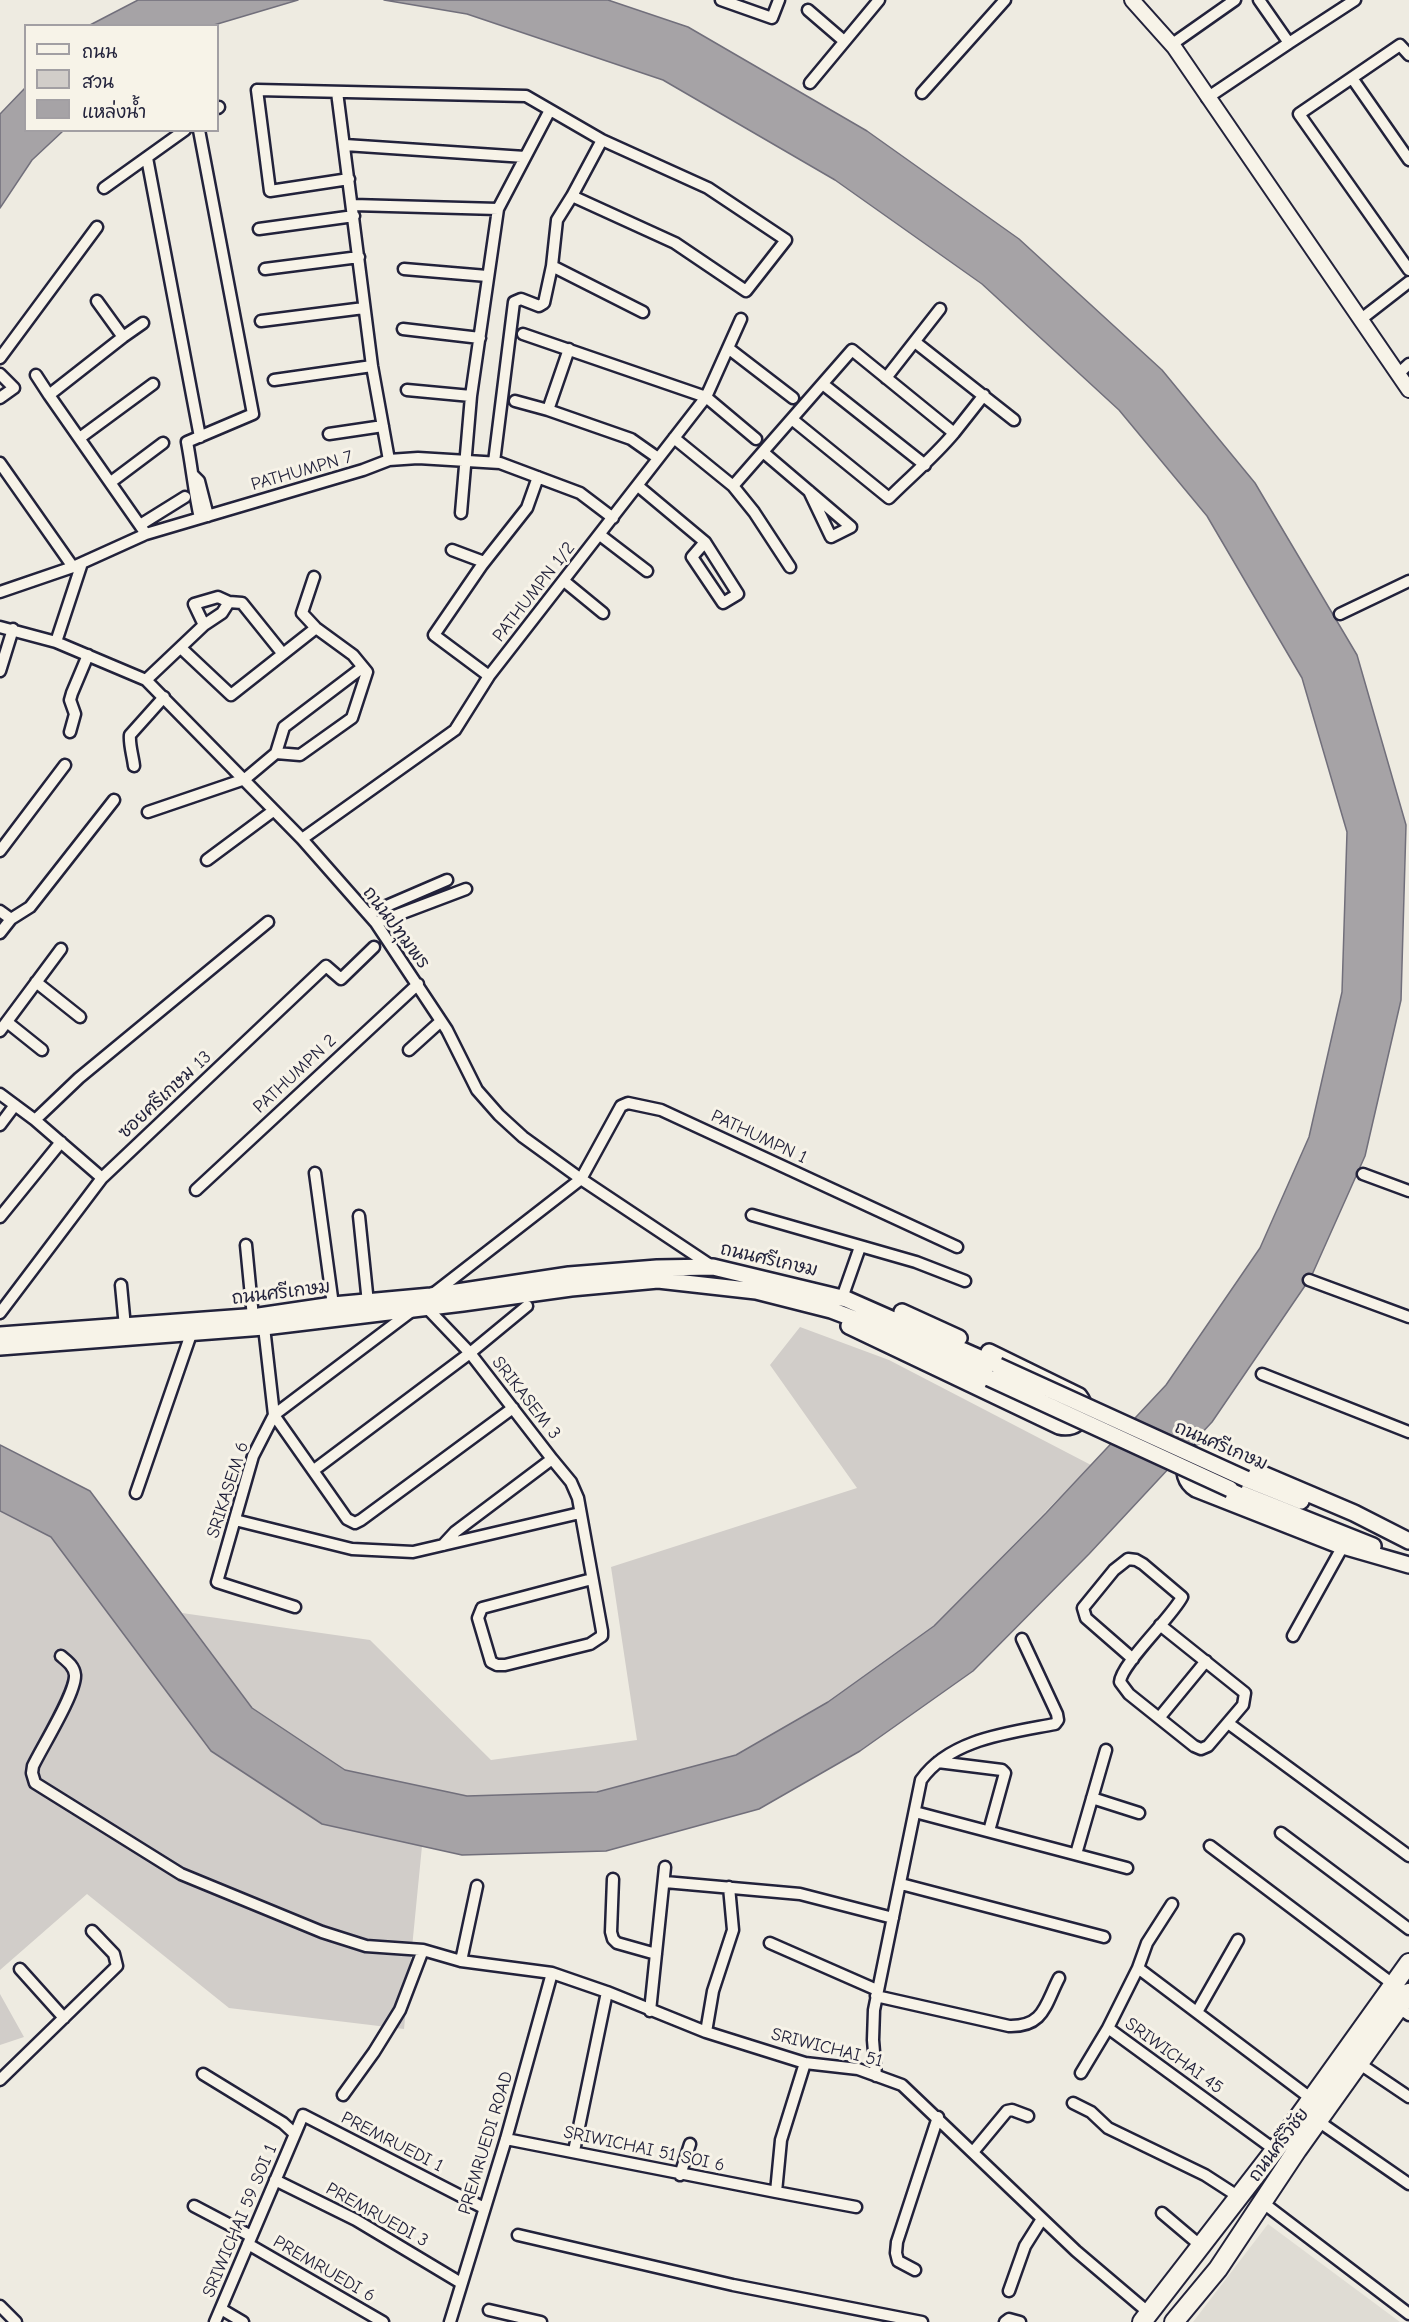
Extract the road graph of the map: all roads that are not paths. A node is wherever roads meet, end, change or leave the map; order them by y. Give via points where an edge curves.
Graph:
1 (721, 0) edge
2 (779, 0) edge
3 (879, 0) edge
4 (1005, 0) edge
5 (1132, 0) edge
6 (1235, 0) edge
7 (1259, 0) edge
8 (1349, 1) edge
9 (808, 10) dead end
10 (844, 41) junction
11 (1289, 43) junction
12 (1171, 45) junction
13 (1409, 55) edge
14 (1352, 78) junction
15 (810, 83) dead end
16 (337, 92) junction
17 (922, 93) dead end
18 (1207, 98) junction
19 (550, 110) junction
20 (182, 132) edge
21 (199, 132) edge
22 (602, 141) junction
23 (345, 145) junction
24 (525, 157) junction
25 (147, 158) junction
26 (1409, 160) edge
27 (350, 179) junction
28 (104, 188) dead end
29 (572, 196) junction
30 (498, 209) junction
31 (353, 211) junction
32 (97, 227) dead end
33 (259, 229) dead end
34 (358, 257) junction
35 (552, 266) junction
36 (265, 269) dead end
37 (404, 269) dead end
38 (1409, 270) edge
39 (487, 276) junction
40 (1409, 282) edge
41 (97, 301) dead end
42 (364, 308) junction
43 (940, 309) dead end
44 (643, 312) dead end
45 (741, 319) dead end
46 (261, 321) dead end
47 (1360, 321) junction
48 (143, 323) dead end
49 (403, 329) dead end
50 (523, 334) dead end
51 (123, 337) junction
52 (480, 338) junction
53 (915, 342) junction
54 (728, 348) junction
55 (568, 349) junction
56 (0, 358) edge
57 (1409, 364) edge
58 (372, 366) junction
59 (0, 374) edge
60 (1398, 374) junction
61 (36, 375) dead end
62 (886, 378) junction
63 (274, 380) dead end
64 (153, 384) dead end
65 (824, 385) junction
66 (407, 390) dead end
67 (1409, 390) edge
68 (49, 394) junction
69 (984, 395) junction
70 (471, 396) junction
71 (706, 397) junction
72 (0, 398) edge
73 (793, 398) dead end
74 (515, 401) dead end
75 (548, 410) junction
76 (793, 420) junction
77 (1014, 420) dead end
78 (382, 426) junction
79 (954, 433) junction
80 (329, 434) dead end
81 (81, 437) junction
82 (200, 437) junction
83 (674, 438) junction
84 (756, 439) dead end
85 (163, 442) dead end
86 (763, 452) junction
87 (658, 458) junction
88 (389, 460) junction
89 (466, 460) junction
90 (494, 462) junction
91 (0, 463) edge
92 (925, 465) junction
93 (538, 477) junction
94 (111, 482) junction
95 (638, 486) junction
96 (733, 486) junction
97 (809, 491) dead end
98 (185, 497) dead end
99 (460, 513) dead end
100 (204, 517) junction
101 (613, 518) junction
102 (143, 530) junction
103 (600, 535) junction
104 (705, 542) junction
105 (452, 549) dead end
106 (484, 562) junction
107 (78, 565) junction
108 (790, 567) dead end
109 (647, 571) dead end
110 (314, 577) dead end
111 (564, 581) junction
112 (1409, 581) edge
113 (0, 592) edge
114 (229, 602) junction
115 (603, 613) dead end
116 (1340, 614) dead end
117 (204, 626) junction
118 (0, 627) edge
119 (316, 628) junction
120 (13, 629) junction
121 (56, 642) junction
122 (181, 648) junction
123 (283, 654) junction
124 (88, 655) junction
125 (363, 667) junction
126 (0, 670) edge
127 (489, 676) junction
128 (146, 680) junction
129 (164, 697) junction
130 (70, 732) dead end
131 (276, 753) junction
132 (65, 765) dead end
133 (134, 766) dead end
134 (245, 779) junction
135 (114, 800) dead end
136 (273, 811) junction
137 (148, 812) dead end
138 (302, 839) junction
139 (0, 851) edge
140 (207, 860) dead end
141 (447, 880) dead end
142 (466, 889) dead end
143 (0, 911) edge
144 (372, 918) junction
145 (11, 919) junction
146 (268, 922) dead end
147 (0, 933) edge
148 (375, 947) dead end
149 (61, 949) dead end
150 (36, 982) junction
151 (418, 984) junction
152 (81, 1017) dead end
153 (441, 1021) junction
154 (7, 1022) junction
155 (0, 1031) edge
156 (42, 1050) dead end
157 (409, 1050) dead end
158 (0, 1094) edge
159 (15, 1105) junction
160 (35, 1120) junction
161 (0, 1125) edge
162 (61, 1142) junction
163 (315, 1173) dead end
164 (1363, 1174) dead end
165 (102, 1178) junction
166 (581, 1179) junction
167 (196, 1190) dead end
168 (1409, 1191) edge
169 (2, 1211) edge
170 (752, 1215) dead end
171 (359, 1216) dead end
172 (246, 1245) dead end
173 (860, 1247) junction
174 (957, 1247) dead end
175 (713, 1267) junction
176 (1309, 1280) dead end
177 (965, 1281) dead end
178 (121, 1284) dead end
179 (756, 1291) junction
180 (844, 1298) junction
181 (368, 1303) junction
182 (424, 1304) junction
183 (333, 1305) junction
184 (527, 1306) dead end
185 (0, 1313) edge
186 (1409, 1317) edge
187 (259, 1322) junction
188 (125, 1327) junction
189 (191, 1334) junction
190 (0, 1335) edge
191 (0, 1347) edge
192 (470, 1353) junction
193 (993, 1372) junction
194 (1262, 1374) dead end
195 (513, 1408) junction
196 (274, 1415) junction
197 (1409, 1432) edge
198 (552, 1459) junction
199 (314, 1470) junction
200 (136, 1493) dead end
201 (580, 1513) junction
202 (235, 1520) junction
203 (1409, 1543) edge
204 (442, 1545) junction
205 (1343, 1546) junction
206 (1409, 1560) edge
207 (1409, 1565) edge
208 (592, 1580) junction
209 (295, 1607) dead end
210 (1160, 1625) junction
211 (1293, 1636) dead end
212 (1022, 1639) dead end
213 (61, 1656) dead end
214 (1133, 1659) junction
215 (1206, 1661) junction
216 (1159, 1718) junction
217 (1228, 1723) junction
218 (1106, 1750) dead end
219 (938, 1762) junction
220 (1092, 1798) junction
221 (915, 1812) junction
222 (1139, 1813) dead end
223 (989, 1831) junction
224 (1281, 1833) dead end
225 (1210, 1846) dead end
226 (1076, 1854) junction
227 (1409, 1856) edge
228 (665, 1867) dead end
229 (1127, 1868) dead end
230 (613, 1879) dead end
231 (665, 1882) junction
232 (901, 1884) junction
233 (477, 1886) dead end
234 (729, 1887) junction
235 (1172, 1904) dead end
236 (893, 1918) junction
237 (1409, 1929) edge
238 (93, 1931) dead end
239 (1104, 1937) dead end
240 (1238, 1940) dead end
241 (770, 1942) dead end
242 (423, 1950) junction
243 (656, 1954) junction
244 (461, 1961) junction
245 (1409, 1963) edge
246 (1138, 1968) junction
247 (20, 1969) dead end
248 (552, 1973) junction
249 (1059, 1978) dead end
250 (607, 1992) junction
251 (877, 1993) junction
252 (1403, 2000) edge
253 (650, 2011) junction
254 (1197, 2012) junction
255 (64, 2018) junction
256 (1108, 2028) junction
257 (706, 2032) junction
258 (805, 2064) junction
259 (1360, 2064) junction
260 (1081, 2073) dead end
261 (203, 2074) dead end
262 (876, 2076) junction
263 (0, 2080) edge
264 (343, 2095) dead end
265 (1409, 2097) edge
266 (1313, 2100) junction
267 (1073, 2103) dead end
268 (1028, 2116) dead end
269 (938, 2117) junction
270 (1318, 2121) junction
271 (295, 2134) junction
272 (506, 2139) junction
273 (690, 2144) dead end
274 (1275, 2150) junction
275 (574, 2151) junction
276 (973, 2152) junction
277 (680, 2175) junction
278 (274, 2180) junction
279 (1409, 2184) edge
280 (776, 2192) junction
281 (1239, 2197) junction
282 (1262, 2202) junction
283 (194, 2206) dead end
284 (856, 2207) dead end
285 (484, 2208) junction
286 (1162, 2213) dead end
287 (1042, 2218) junction
288 (518, 2235) dead end
289 (250, 2240) junction
290 (1201, 2246) junction
291 (1187, 2265) junction
292 (915, 2270) dead end
293 (1208, 2280) junction
294 (461, 2283) junction
295 (1009, 2290) dead end
296 (0, 2306) edge
297 (221, 2309) junction
298 (489, 2310) dead end
299 (1409, 2314) edge
300 (1146, 2318) edge
301 (16, 2322) edge
302 (215, 2322) edge
303 (243, 2322) edge
304 (383, 2322) edge
305 (450, 2322) edge
306 (541, 2322) edge
307 (922, 2322) edge
308 (1005, 2322) edge
309 (1020, 2322) edge
310 (1174, 2322) edge

1 - 2 street via 772,18
3 - 10 street
4 - 17 street
5 - 12 street
6 - 12 street
7 - 11 street
8 - 11 street
9 - 10 street
10 - 15 street
11 - 18 street
12 - 18 street
13 - 14 street via 1400,45
14 - 26 street
14 - 38 street via 1299,114
16 - 19 street via 526,96
16 - 23 street
16 - 27 street via 257,90 270,191
18 - 47 street
19 - 22 street
19 - 24 street
20 - 25 street
21 - 82 street via 253,414
22 - 29 street
22 - 29 street via 708,188 786,240 746,291 675,243
23 - 24 street
23 - 27 street
24 - 30 street
25 - 28 street
25 - 82 street
27 - 31 street
29 - 35 street via 557,220
30 - 31 street
30 - 39 street
31 - 33 street
31 - 34 street
32 - 56 street
34 - 36 street
34 - 42 street
35 - 44 street
35 - 90 street via 544,303 539,306 521,299 514,302
37 - 39 street
39 - 52 street
40 - 47 street
41 - 51 street
42 - 46 street
42 - 58 street
43 - 53 street
45 - 54 street, PATHUMPN 1/2
47 - 60 street
48 - 51 street
49 - 52 street
50 - 55 street
51 - 68 street
52 - 70 street
53 - 62 street
53 - 69 street
54 - 71 street, PATHUMPN 1/2
54 - 73 street
55 - 71 street
55 - 75 street
57 - 60 street
58 - 63 street
58 - 78 street
59 - 72 street via 14,388
60 - 67 street
61 - 68 street
62 - 65 street via 852,350
62 - 79 street
64 - 81 street
65 - 76 street
65 - 92 street
66 - 70 street
68 - 81 street
69 - 77 street
69 - 79 street
70 - 89 street
71 - 83 street, PATHUMPN 1/2
71 - 84 street
74 - 75 street
75 - 87 street via 631,439
76 - 86 street
76 - 92 street via 889,498
78 - 80 street
78 - 88 street
79 - 92 street
81 - 94 street
82 - 100 street via 187,442 193,475 199,481
83 - 87 street, PATHUMPN 1/2
83 - 96 street
85 - 94 street
86 - 96 street
86 - 97 street
87 - 95 street, PATHUMPN 1/2
88 - 89 street, PATHUMPN 7
88 - 100 street, PATHUMPN 7
89 - 90 street, PATHUMPN 7
89 - 99 street
90 - 93 street, PATHUMPN 7
91 - 107 street
93 - 101 street, PATHUMPN 7 via 580,493
93 - 106 street via 527,508
94 - 102 street
95 - 101 street, PATHUMPN 1/2
95 - 104 street
96 - 108 street
98 - 102 street
100 - 102 street, PATHUMPN 7
101 - 103 street, PATHUMPN 1/2
102 - 107 street, PATHUMPN 7
103 - 109 street
103 - 111 street, PATHUMPN 1/2
104 - 104 street via 692,557 723,603 738,594
105 - 106 street
106 - 127 street via 434,635
107 - 113 street, PATHUMPN 7
107 - 121 street
110 - 119 street via 302,614
111 - 115 street
111 - 127 street, PATHUMPN 1/2
112 - 116 street
114 - 117 street via 222,614
114 - 117 street via 218,597 194,604
114 - 123 street via 242,603
117 - 122 street
118 - 120 street, ถนนปทุมพร
119 - 123 street
119 - 125 street
120 - 121 street, ถนนปทุมพร
120 - 126 street
121 - 124 street, ถนนปทุมพร
122 - 123 street via 231,695
122 - 128 street
124 - 128 street, ถนนปทุมพร
124 - 130 street via 70,700 75,714
125 - 131 street via 284,727
125 - 131 street via 366,672 352,718 300,755
127 - 138 street, PATHUMPN 1/2 via 455,730
128 - 129 street, ถนนปทุมพร
129 - 133 street via 130,735
129 - 134 street, ถนนปทุมพร
131 - 134 street
132 - 139 street
134 - 136 street, ถนนปทุมพร
134 - 137 street
135 - 145 street via 30,907
136 - 138 street, ถนนปทุมพร
136 - 140 street
138 - 144 street, ถนนปทุมพร
141 - 144 street
142 - 144 street
143 - 145 street
144 - 151 street, ถนนปทุมพร
145 - 147 street
146 - 160 street via 79,1078
148 - 165 street, ซอยศรีเกษม 13 via 341,979 326,966
149 - 150 street
150 - 152 street
150 - 154 street
151 - 153 street, ถนนปทุมพร
151 - 167 street, PATHUMPN 2
153 - 157 street
153 - 166 street, ถนนปทุมพร via 477,1090 499,1115
154 - 155 street
154 - 156 street
158 - 159 street
159 - 160 street
159 - 161 street
160 - 162 street
162 - 165 street
162 - 169 street
163 - 183 street
164 - 168 street
165 - 185 street, ซอยศรีเกษม 13
166 - 174 street, PATHUMPN 1 via 621,1106 628,1103 661,1110
166 - 175 street, ถนนปทุมพร
166 - 182 street
170 - 173 street
171 - 181 street
172 - 187 street
173 - 177 street
173 - 180 street
175 - 180 main road, ถนนศรีเกษม
175 - 182 main road, ถนนศรีเกษม via 569,1275
176 - 186 street
178 - 188 street
179 - 180 main road via 830,1317 1059,1426 1070,1427 1080,1422 1085,1412 1083,1401 1075,1393 902,1312
179 - 182 main road, ถนนศรีเกษม via 658,1280
179 - 193 main road, ถนนศรีเกษม via 831,1310
180 - 193 main road, ถนนศรีเกษม
181 - 182 main road, ถนนศรีเกษม
181 - 183 main road, ถนนศรีเกษม
182 - 187 main road, ถนนศรีเกษม
182 - 192 street, SRIKASEM 3
182 - 196 street
183 - 187 main road, ถนนศรีเกษม
184 - 192 street
187 - 188 main road, ถนนศรีเกษม
187 - 189 main road, ถนนศรีเกษม
187 - 196 street
188 - 190 main road, ถนนศรีเกษม
189 - 191 main road, ถนนศรีเกษม
189 - 200 street
192 - 195 street, SRIKASEM 3
192 - 199 street
193 - 203 main road, ถนนศรีเกษม, bridge
193 - 206 main road, ถนนศรีเกษม, bridge via 1230,1489
194 - 197 street
195 - 198 street, SRIKASEM 3
195 - 199 street via 355,1523 341,1512
196 - 199 street
196 - 202 street, SRIKASEM 6 via 253,1455
198 - 201 street via 571,1482
198 - 204 street, SRIKASEM 3
201 - 204 street
201 - 208 street
202 - 204 street via 352,1549 413,1552
202 - 209 street, SRIKASEM 6 via 217,1582
203 - 205 main road via 1354,1512 1213,1453 1200,1451 1189,1457 1184,1475 1196,1490
205 - 207 main road
205 - 211 street
208 - 208 street via 482,1608 478,1617 491,1662 505,1665 599,1640 602,1631
210 - 214 street
210 - 214 street via 1180,1601 1181,1594 1136,1560 1125,1560 1083,1608 1086,1618
210 - 215 street
212 - 219 street via 1057,1714 1057,1722 988,1738
213 - 242 street, SRIWICHAI 51 via 75,1678 33,1766 35,1783 181,1874 366,1947
214 - 216 street via 1120,1682
215 - 216 street
215 - 217 street via 1245,1693 1243,1705
216 - 217 street via 1201,1749
217 - 227 street
218 - 220 street
219 - 221 street via 921,1780
219 - 223 street via 1005,1773
220 - 222 street
220 - 226 street
221 - 223 street
221 - 232 street
223 - 226 street
224 - 237 street
225 - 252 street
226 - 229 street
228 - 231 street
230 - 243 street via 613,1939
231 - 234 street
231 - 243 street
232 - 236 street
232 - 239 street
233 - 244 street
234 - 236 street via 801,1894
234 - 257 street via 733,1930
235 - 246 street, SRIWICHAI 45 via 1147,1943
236 - 251 street
238 - 255 street via 114,1954 117,1966
240 - 254 street
241 - 251 street
242 - 244 street, SRIWICHAI 51
242 - 264 street via 400,2010
243 - 253 street
244 - 248 street, SRIWICHAI 51
245 - 252 main road, ถนนศรีวิชัย
246 - 254 street
246 - 256 street, SRIWICHAI 45
247 - 255 street
248 - 250 street, SRIWICHAI 51
248 - 272 street, PREMRUEDI ROAD
249 - 251 street via 1038,2018 1023,2027
250 - 253 street, SRIWICHAI 51
250 - 275 street
251 - 262 street via 873,2024
252 - 259 main road, ถนนศรีวิชัย
252 - 266 main road, ถนนศรีวิชัย
253 - 257 street, SRIWICHAI 51
254 - 266 street
255 - 263 street
256 - 260 street
256 - 274 street, SRIWICHAI 45
257 - 258 street, SRIWICHAI 51
258 - 262 street, SRIWICHAI 51 via 858,2069
258 - 280 street via 781,2139
259 - 265 street
259 - 270 main road, ถนนศรีวิชัย
261 - 271 street, SRIWICHAI 59 SOI 1
262 - 269 street, SRIWICHAI 51 via 902,2085
266 - 274 main road, ถนนศรีวิชัย
267 - 281 street via 1091,2112 1108,2128 1205,2175
268 - 276 street via 1008,2111
269 - 276 street, SRIWICHAI 51
269 - 292 street via 897,2242 898,2261
270 - 279 street
270 - 282 main road, ถนนศรีวิชัย
271 - 278 street, SRIWICHAI 59 SOI 1
271 - 285 street, PREMRUEDI 1 via 303,2115
272 - 275 street, SRIWICHAI 51 SOI 6
272 - 285 street, PREMRUEDI ROAD
273 - 277 street
274 - 281 main road, ถนนศรีวิชัย
275 - 277 street, SRIWICHAI 51 SOI 6
276 - 287 street, SRIWICHAI 51
277 - 280 street, SRIWICHAI 51 SOI 6
278 - 289 street, SRIWICHAI 59 SOI 1
278 - 294 street, PREMRUEDI 3 via 356,2220
280 - 284 street, SRIWICHAI 51 SOI 6
281 - 290 main road, ถนนศรีวิชัย
282 - 293 main road, ถนนศรีวิชัย
282 - 299 street
283 - 289 street, PREMRUEDI 6
285 - 294 street, PREMRUEDI ROAD
286 - 290 street
287 - 295 street via 1025,2246
287 - 300 street, SRIWICHAI 51
288 - 307 street via 777,2295
289 - 297 street, SRIWICHAI 59 SOI 1
289 - 304 street, PREMRUEDI 6
290 - 291 main road, ถนนศรีวิชัย
291 - 293 main road
291 - 300 main road, ถนนศรีวิชัย
293 - 310 main road, ถนนศรีวิชัย
294 - 305 street, PREMRUEDI ROAD
296 - 301 street
297 - 302 street, SRIWICHAI 59 SOI 1
297 - 303 street
298 - 306 street
308 - 309 street

